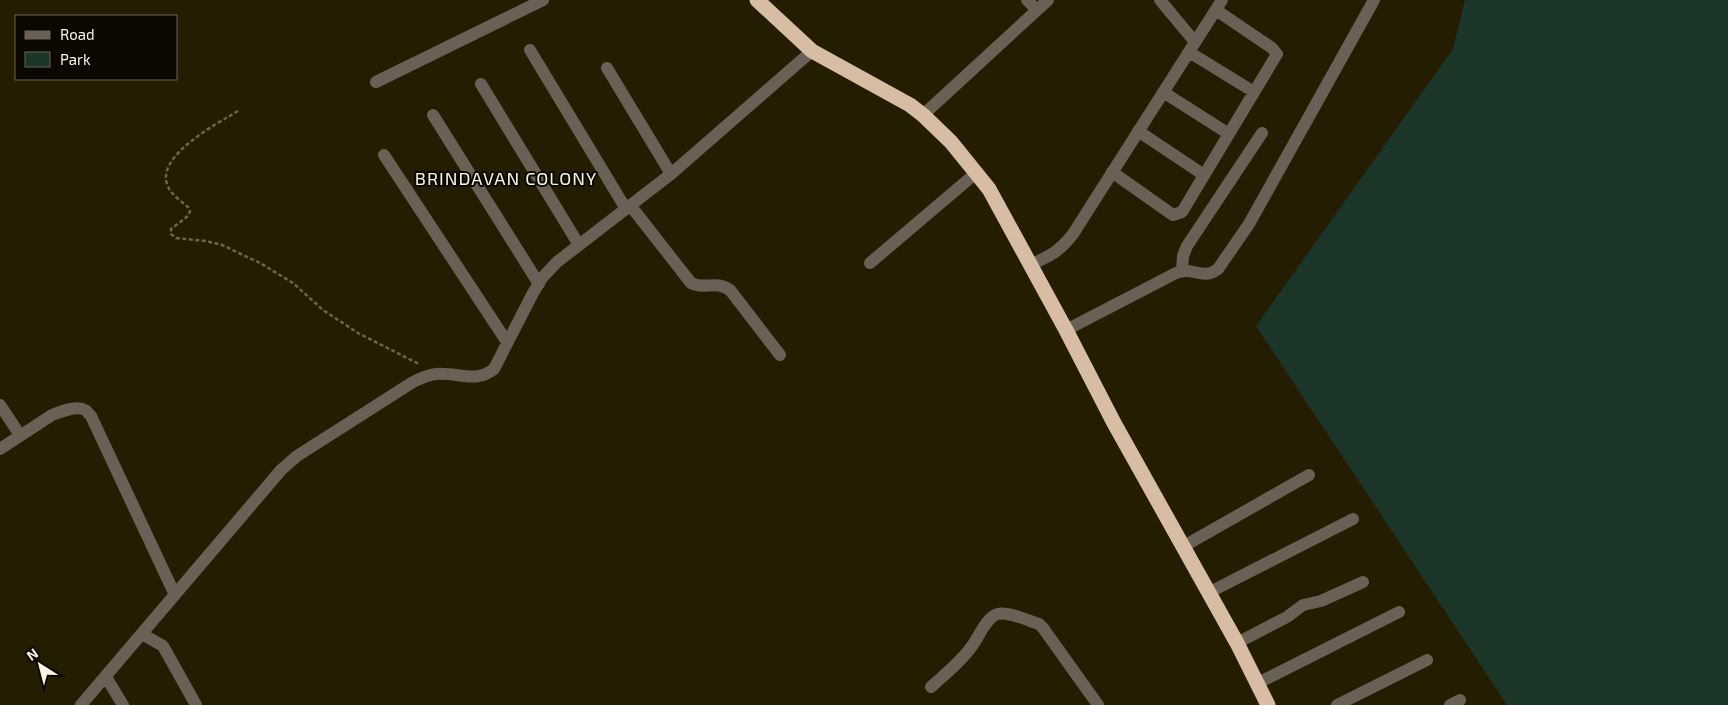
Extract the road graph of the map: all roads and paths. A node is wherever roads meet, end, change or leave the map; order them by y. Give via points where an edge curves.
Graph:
1 (543, 0) edge
2 (757, 0) edge
3 (1027, 0) edge
4 (1048, 0) edge
5 (1160, 0) edge
6 (1374, 0) edge
7 (1219, 5) edge
8 (1037, 10) junction
9 (1192, 47) junction
10 (530, 50) dead end
11 (812, 51) junction
12 (608, 68) dead end
13 (376, 82) dead end
14 (481, 84) dead end
15 (1163, 92) junction
16 (1254, 92) junction
17 (238, 111) dead end
18 (923, 114) junction
19 (433, 115) dead end
20 (1138, 131) junction
21 (1228, 134) junction
22 (1262, 134) dead end
23 (384, 155) dead end
24 (1112, 172) junction
25 (976, 173) junction
26 (671, 174) junction
27 (1204, 175) junction
28 (628, 207) junction
29 (579, 245) junction
30 (870, 262) dead end
31 (1030, 265) junction
32 (1182, 271) junction
33 (538, 284) junction
34 (1066, 330) junction
35 (507, 342) junction
36 (780, 355) dead end
37 (438, 374) junction
38 (0, 405) edge
39 (20, 435) junction
40 (0, 449) edge
41 (1309, 475) dead end
42 (1354, 519) dead end
43 (1184, 546) junction
44 (1363, 582) dead end
45 (1210, 592) junction
46 (175, 595) junction
47 (1399, 612) dead end
48 (142, 634) junction
49 (1238, 643) junction
50 (1428, 660) dead end
51 (106, 677) junction
52 (1258, 683) junction
53 (931, 687) dead end
54 (81, 705) edge
55 (123, 705) edge
56 (196, 705) edge
57 (1098, 705) edge
58 (1268, 705) edge
59 (1336, 705) edge

1 - 13 street
2 - 11 highway
3 - 8 street
4 - 8 street
5 - 9 street
6 - 32 street via 1249,224 1218,269 1207,275
7 - 9 street
7 - 16 street via 1276,52
8 - 18 street
9 - 15 street
9 - 16 street
10 - 28 street
11 - 18 highway
11 - 26 street
12 - 26 street
14 - 29 street
15 - 20 street
15 - 21 street
16 - 21 street
17 - 37 path via 204,132 170,163 166,178 168,186 190,210 188,216 171,229 171,234 176,238 222,245 260,263 293,283 323,310 358,333
18 - 25 highway
19 - 33 street
20 - 24 street
20 - 27 street
21 - 27 street
22 - 32 street via 1187,246
23 - 35 street
24 - 27 street via 1174,214 1182,212
24 - 31 street via 1062,247
25 - 30 street
25 - 31 highway via 989,189
26 - 28 street
28 - 29 street
28 - 36 street via 690,283 724,286 730,290
29 - 33 street
31 - 34 highway
32 - 34 street
33 - 35 street
34 - 43 highway
35 - 37 street via 494,368 487,374 480,377
37 - 46 street via 413,382 297,456 266,487
38 - 39 street
39 - 40 street
39 - 46 street via 62,412 78,409 91,416
41 - 43 street
42 - 45 street
43 - 45 highway
44 - 49 street via 1303,605
45 - 49 highway
46 - 48 street
47 - 52 street
48 - 51 street
48 - 56 street via 163,646
49 - 52 highway
50 - 59 street
51 - 54 street
51 - 55 street
52 - 58 highway
53 - 57 street via 961,660 992,617 1006,614 1039,624

